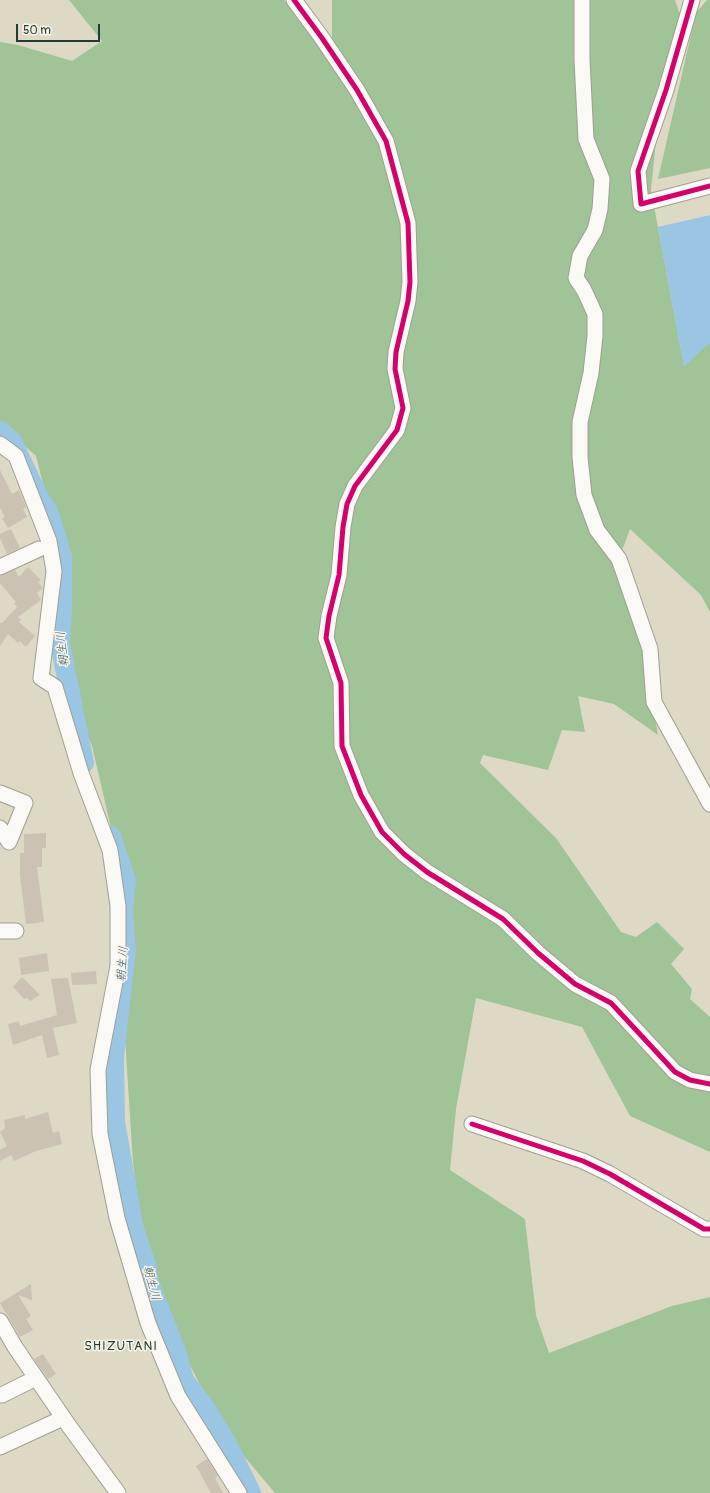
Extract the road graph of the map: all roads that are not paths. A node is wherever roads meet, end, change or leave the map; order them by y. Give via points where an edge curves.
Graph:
1 (294, 0) edge
2 (582, 0) edge
3 (692, 0) edge
4 (710, 186) edge
5 (0, 444) edge
6 (39, 549) dead end
7 (0, 567) edge
8 (0, 793) edge
9 (710, 804) edge
10 (0, 828) edge
11 (0, 931) edge
12 (16, 931) dead end
13 (710, 1084) edge
14 (472, 1124) dead end
15 (710, 1230) edge
16 (0, 1321) edge
17 (36, 1378) junction
18 (2, 1395) dead end
19 (63, 1418) junction
20 (0, 1447) edge
21 (118, 1493) edge
22 (239, 1493) edge

1 - 13 street via 357,90 386,141 408,223 410,282 395,369 403,408 397,430 355,486 347,504 339,574 326,638 341,683 342,746 358,788 382,832 404,854 427,872 503,919 575,984 611,1003 674,1072 690,1080
2 - 9 street via 586,139 602,179 599,216 595,230 580,256 576,278 595,314 591,373 580,422 584,495 597,530 619,559 650,649 654,702
3 - 4 street via 666,90 638,171 641,204
5 - 22 street via 16,456 49,542 54,571 41,678 55,687 81,773 110,850 118,906 118,966 98,1070 100,1134 117,1218 148,1323 178,1396
6 - 7 street
8 - 10 street via 25,803 9,842
11 - 12 street
14 - 15 street via 583,1161
16 - 17 street
17 - 18 street
17 - 19 street
19 - 20 street
19 - 21 street

